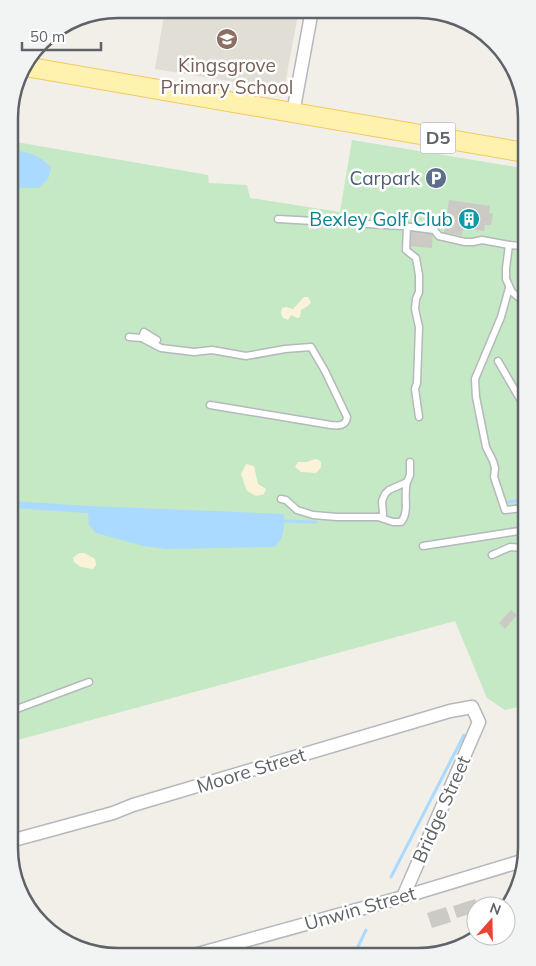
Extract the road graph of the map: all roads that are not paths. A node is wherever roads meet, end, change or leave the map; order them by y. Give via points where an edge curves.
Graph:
1 (311, 18) edge
2 (31, 68) edge
3 (293, 113) junction
4 (518, 151) edge
5 (278, 219) dead end
6 (407, 228) junction
7 (509, 245) junction
8 (518, 246) edge
9 (509, 288) junction
10 (518, 296) edge
11 (129, 336) dead end
12 (142, 338) junction
13 (157, 340) dead end
14 (498, 361) dead end
15 (518, 396) edge
16 (210, 405) dead end
17 (419, 417) dead end
18 (410, 462) dead end
19 (407, 482) junction
20 (281, 499) dead end
21 (518, 509) edge
22 (378, 517) junction
23 (518, 531) edge
24 (423, 546) dead end
25 (518, 548) edge
26 (492, 555) dead end
27 (89, 682) dead end
28 (18, 709) edge
29 (479, 722) joint
30 (18, 839) edge
31 (517, 862) edge
32 (403, 896) junction
33 (219, 948) edge

1 - 3 street
2 - 3 main road, D5
3 - 4 main road, D5
5 - 6 lane
6 - 7 lane via 434,230 439,236 465,242 482,240
6 - 17 lane via 406,250 416,258 419,275 420,292 415,309 419,327 415,389
7 - 8 lane
7 - 9 lane via 506,268
9 - 10 lane
9 - 21 lane via 501,317 475,379 486,447 495,468 494,477 505,510
11 - 12 lane
12 - 13 lane via 144,332
12 - 16 lane via 161,348 194,352 219,350 246,356 310,347 326,371 347,417 343,424 330,426
14 - 15 lane
18 - 19 lane
19 - 22 lane via 389,490 382,501 383,515
19 - 22 lane via 404,490 406,510 401,522
20 - 22 lane via 312,515
23 - 24 lane
25 - 26 lane via 510,547
27 - 28 lane
29 - 30 street, Moore Street via 472,707 450,711
29 - 32 street, Bridge Street
31 - 32 street, Unwin Street
32 - 33 street, Unwin Street

